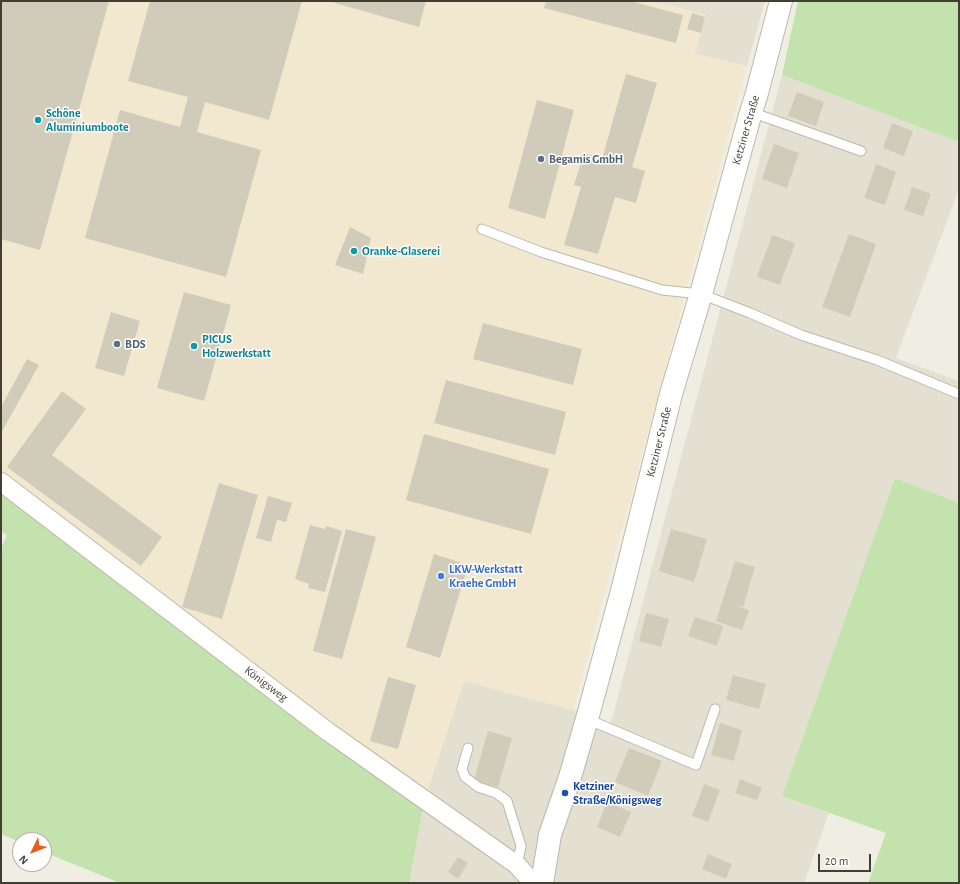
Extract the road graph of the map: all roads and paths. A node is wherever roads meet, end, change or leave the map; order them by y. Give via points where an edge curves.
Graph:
1 (780, 1) edge
2 (751, 112) junction
3 (861, 151) dead end
4 (482, 228) dead end
5 (701, 294) junction
6 (959, 394) edge
7 (1, 482) edge
8 (716, 709) dead end
9 (587, 719) junction
10 (468, 748) dead end
11 (517, 865) junction
12 (533, 883) edge
13 (542, 883) edge

1 - 2 street, Ketziner Straße
2 - 3 lane
2 - 5 street, Ketziner Straße
4 - 5 lane via 541,252 662,290
5 - 6 lane via 801,335 877,360
5 - 9 street, Ketziner Straße via 671,394
7 - 11 street, Königsweg via 327,731
8 - 9 lane via 696,765
9 - 13 street, Ketziner Straße via 550,835
10 - 11 lane via 462,769 465,778 507,801 521,846
11 - 12 street, Königsweg

